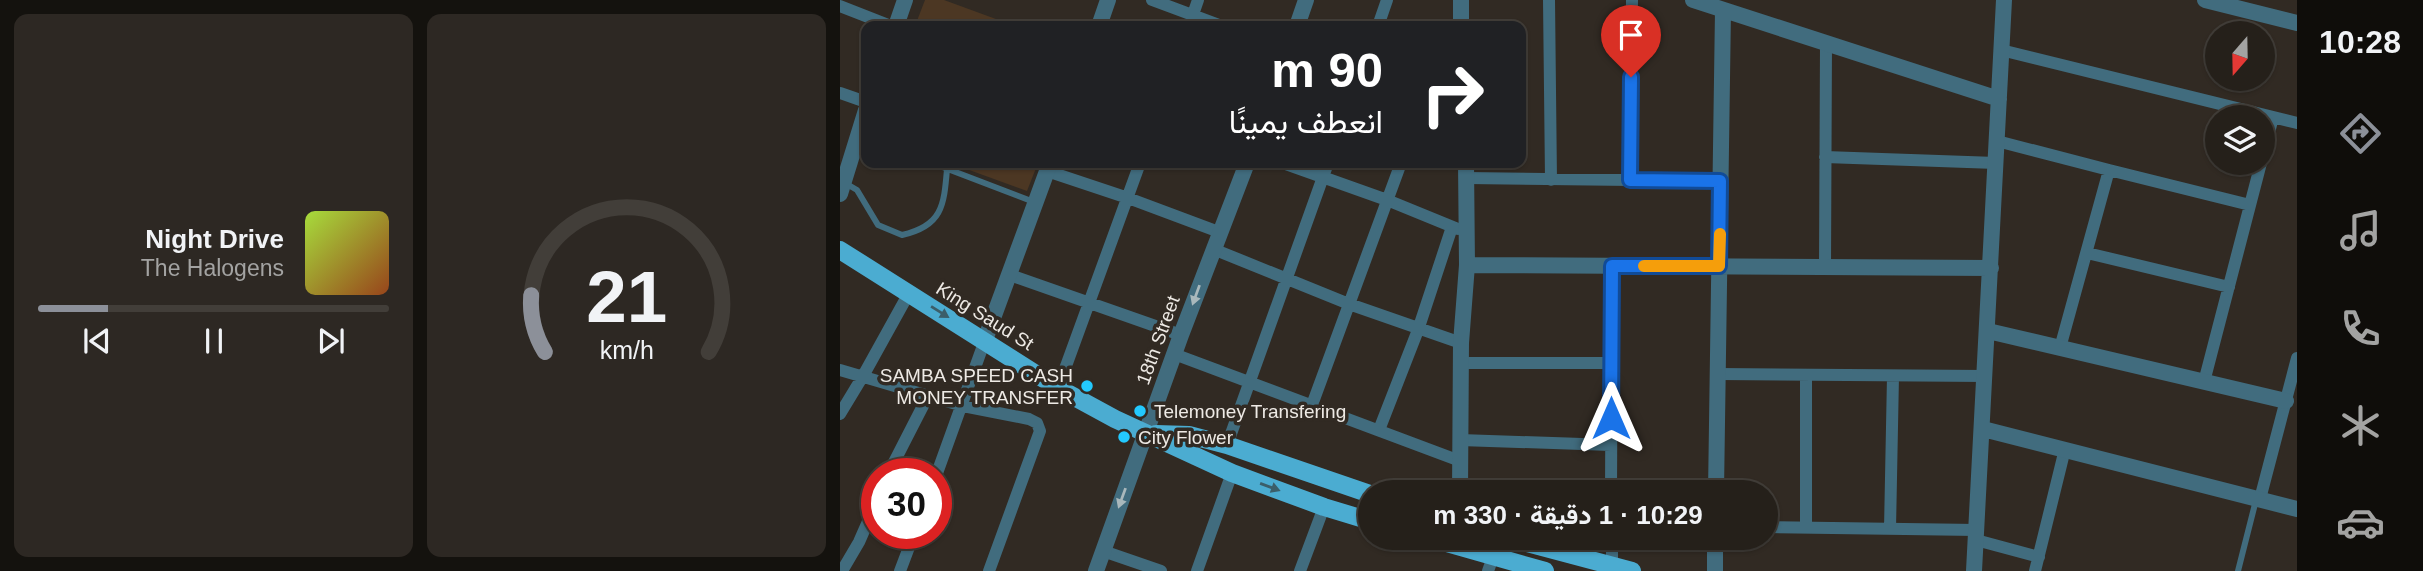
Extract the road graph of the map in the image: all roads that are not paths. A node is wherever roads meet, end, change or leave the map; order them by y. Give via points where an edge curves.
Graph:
1 (905, 0) edge
2 (1108, 0) edge
3 (1152, 0) edge
4 (1198, 0) edge
5 (1306, 0) edge
6 (1387, 0) edge
7 (1461, 0) edge
8 (1549, 0) edge
9 (1632, 0) edge
10 (1695, 0) edge
11 (2004, 0) edge
12 (2205, 0) edge
13 (840, 6) edge
14 (1723, 10) junction
15 (1191, 20) edge
16 (880, 21) edge
17 (895, 21) edge
18 (1101, 21) edge
19 (1299, 21) edge
20 (1380, 21) edge
21 (1453, 21) edge
22 (1461, 21) edge
23 (2297, 23) edge
24 (1826, 43) junction
25 (2001, 50) junction
26 (840, 93) edge
27 (1999, 99) junction
28 (861, 100) edge
29 (2224, 105) edge
30 (2275, 118) edge
31 (2297, 123) edge
32 (861, 139) edge
33 (1997, 141) junction
34 (1825, 158) junction
35 (1996, 163) junction
36 (1049, 168) edge
37 (1052, 168) edge
38 (1138, 168) edge
39 (1245, 168) edge
40 (1298, 168) edge
41 (1326, 168) edge
42 (1399, 168) edge
43 (947, 169) joint
44 (1466, 170) edge
45 (2109, 170) junction
46 (2258, 175) edge
47 (1323, 176) junction
48 (1551, 180) junction
49 (1630, 180) junction
50 (1720, 181) junction
51 (842, 188) edge
52 (1128, 198) junction
53 (1387, 200) junction
54 (1036, 203) junction
55 (2250, 205) junction
56 (1459, 229) junction
57 (1219, 232) junction
58 (1213, 249) junction
59 (840, 250) edge
60 (2087, 253) junction
61 (1467, 265) junction
62 (1612, 266) junction
63 (1719, 266) junction
64 (1825, 267) junction
65 (1991, 268) junction
66 (1010, 275) junction
67 (1285, 278) junction
68 (2229, 287) junction
69 (909, 293) junction
70 (1090, 303) junction
71 (1349, 304) junction
72 (1418, 330) junction
73 (1988, 331) junction
74 (1181, 335) junction
75 (985, 340) junction
76 (1461, 343) junction
77 (2060, 348) junction
78 (1174, 354) junction
79 (2297, 358) edge
80 (1461, 363) junction
81 (1611, 363) junction
82 (840, 370) edge
83 (1718, 374) junction
84 (1806, 375) junction
85 (863, 376) junction
86 (1893, 376) junction
87 (1986, 376) junction
88 (1250, 382) junction
89 (2204, 382) junction
90 (1058, 388) junction
91 (928, 396) junction
92 (2286, 401) junction
93 (1312, 405) junction
94 (963, 406) junction
95 (840, 414) edge
96 (1983, 429) junction
97 (1379, 430) junction
98 (1146, 434) junction
99 (1461, 440) junction
100 (1227, 445) junction
101 (1611, 445) junction
102 (2065, 449) junction
103 (896, 458) edge
104 (943, 458) edge
105 (1461, 461) junction
106 (1232, 473) junction
107 (1460, 480) edge
108 (1611, 480) edge
109 (1716, 480) edge
110 (1358, 490) edge
111 (2258, 499) junction
112 (1324, 507) junction
113 (2297, 509) edge
114 (1358, 517) edge
115 (1778, 527) edge
116 (1806, 527) junction
117 (1890, 528) junction
118 (1977, 535) junction
119 (861, 537) edge
120 (908, 549) edge
121 (1455, 550) edge
122 (1553, 550) edge
123 (1612, 550) edge
124 (1715, 550) edge
125 (1103, 551) junction
126 (2039, 557) junction
127 (1612, 566) junction
128 (846, 567) edge
129 (1493, 567) edge
130 (900, 571) edge
131 (989, 571) edge
132 (1096, 571) edge
133 (1161, 571) edge
134 (1197, 571) edge
135 (1300, 571) edge
136 (1545, 571) edge
137 (1632, 571) edge
138 (1715, 571) edge
139 (1974, 571) edge
140 (2035, 571) edge
141 (2238, 571) edge

1 - 17 street
2 - 18 street
3 - 15 street
4 - 15 street
5 - 19 street
6 - 20 street
7 - 21 street
7 - 22 street
8 - 48 street
9 - 49 street
10 - 14 street
11 - 25 street
12 - 23 street
13 - 16 street
14 - 24 street
14 - 50 street
24 - 27 street
24 - 34 street
25 - 27 street
25 - 29 street
26 - 28 street
27 - 33 street
30 - 31 street
32 - 51 street
33 - 35 street
33 - 45 street
34 - 35 street
34 - 64 street
35 - 65 street
36 - 54 street
37 - 52 street
38 - 52 street
39 - 57 street, 18th Street
40 - 47 street
41 - 47 street
42 - 53 street
43 - 51 lane via 939,215 933,223 902,235 878,225 857,190
43 - 54 lane
44 - 48 street
44 - 56 street
45 - 55 street
45 - 60 street
46 - 55 street
47 - 53 street
47 - 67 street
48 - 49 street
49 - 50 street
50 - 63 street
52 - 57 street
52 - 70 street
53 - 56 street
53 - 71 street
54 - 66 street
55 - 68 street
56 - 61 street
56 - 72 street
57 - 58 street, 18th Street
58 - 67 street
58 -> 74 street, 18th Street
59 - 69 main road, King Saud St
60 - 68 street
60 - 77 street
61 - 62 street
61 - 76 street
62 - 63 street
62 - 81 street
63 - 64 street
63 - 83 street
64 - 65 street
65 - 73 street
66 - 70 street
66 - 75 street
67 - 71 street
67 - 88 street
68 - 89 street
69 -> 75 main road, King Saud St
69 - 85 street
70 - 74 street
70 - 90 street
71 - 72 street
71 - 93 street
72 - 76 street
72 - 97 street
73 - 77 street
73 - 87 street
74 - 78 street, 18th Street
75 - 90 main road, King Saud St
75 - 94 street
76 - 80 street
77 - 89 street
78 - 88 street
78 - 98 street, 18th Street
79 - 92 street
80 - 81 street
80 - 99 street
81 - 101 street
82 - 85 street
83 - 84 street
83 - 109 street
84 - 86 street
84 - 116 street
85 - 91 street
85 - 95 street
86 - 87 street
86 - 117 street
87 - 96 street
88 - 93 street
88 - 100 street
89 - 92 street
90 - 98 main road, King Saud St
91 - 94 street
91 - 103 street
92 - 111 street
93 - 97 street
94 - 104 street
94 - 131 street via 1030,419 1040,431
96 - 102 street
96 - 118 street
97 - 105 street
98 - 100 main road, King Saud St via 1189,435
98 - 106 main road, King Saud St
98 -> 125 street, 18th Street
99 - 101 street
99 - 105 street
100 - 110 main road, King Saud St
101 - 108 street
102 - 111 street
102 - 126 street
105 - 107 street
106 -> 112 main road, King Saud St
106 - 134 street
111 - 113 street
111 - 141 lane
112 - 114 main road, King Saud St
112 - 135 street
115 - 116 street
116 - 117 street
117 - 118 street
118 - 126 street
118 - 139 street
119 - 128 street
120 - 130 street
121 - 129 main road
122 - 127 main road
123 - 127 street
124 - 138 street
125 - 132 street, 18th Street
125 - 133 street
126 - 140 street
127 - 137 main road
129 - 136 main road

